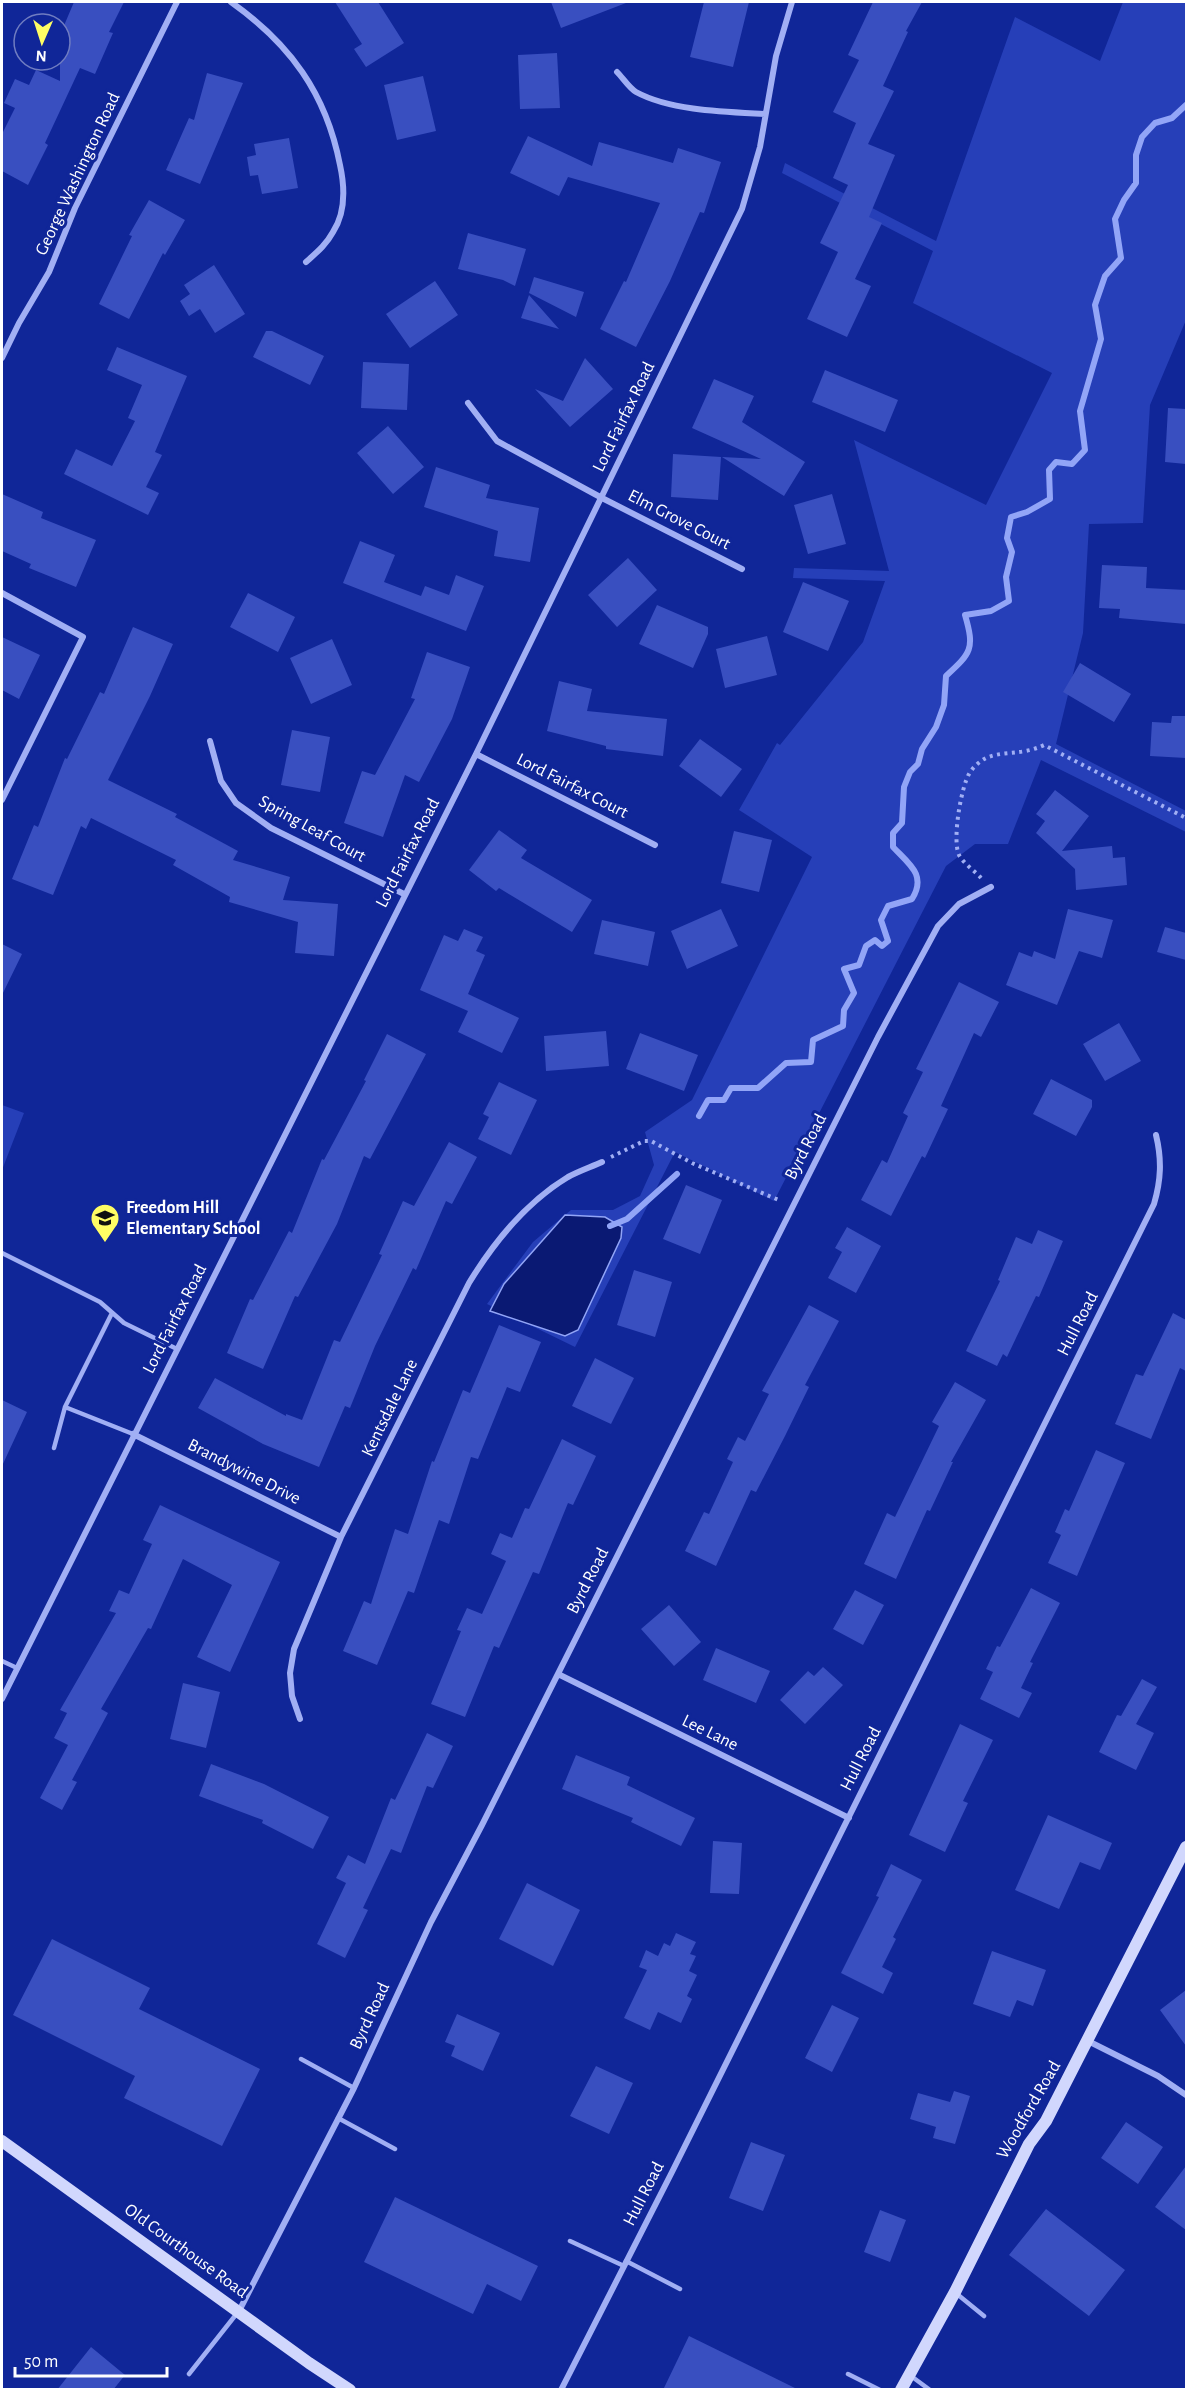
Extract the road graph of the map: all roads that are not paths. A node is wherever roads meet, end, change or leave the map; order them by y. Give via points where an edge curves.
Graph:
1 (177, 2) edge
2 (231, 2) edge
3 (792, 2) edge
4 (617, 72) dead end
5 (765, 114) junction
6 (306, 262) dead end
7 (2, 358) edge
8 (468, 403) dead end
9 (602, 498) junction
10 (742, 569) dead end
11 (2, 593) edge
12 (210, 741) dead end
13 (476, 754) junction
14 (2, 800) edge
15 (656, 845) dead end
16 (991, 887) road end
17 (404, 894) junction
18 (1156, 1136) dead end
19 (602, 1162) road end
20 (2, 1253) edge
21 (112, 1313) junction
22 (177, 1349) junction
23 (64, 1407) junction
24 (133, 1434) junction
25 (54, 1448) dead end
26 (341, 1537) junction
27 (2, 1661) edge
28 (17, 1668) junction
29 (558, 1674) junction
30 (2, 1699) edge
31 (300, 1719) dead end
32 (849, 1818) junction
33 (1186, 1847) edge
34 (1088, 2041) junction
35 (301, 2059) dead end
36 (354, 2088) junction
37 (1186, 2095) edge
38 (338, 2118) junction
39 (2, 2141) edge
40 (394, 2149) dead end
41 (570, 2241) dead end
42 (625, 2264) junction
43 (680, 2289) dead end
44 (955, 2292) junction
45 (239, 2312) junction
46 (984, 2316) dead end
47 (189, 2374) dead end
48 (848, 2374) dead end
49 (909, 2375) junction
50 (350, 2390) edge
51 (561, 2390) edge
52 (880, 2390) edge
53 (901, 2390) edge
54 (930, 2390) edge

1 - 7 street, George Washington Road via 75,208 49,272
2 - 6 street via 263,26 305,75 325,110 336,141 342,174 342,213 323,247
3 - 5 street, Lord Fairfax Road
4 - 5 street via 634,91 665,103
5 - 9 street, Lord Fairfax Road via 742,209
8 - 9 street, Elm Grove Court via 497,441
9 - 10 street, Elm Grove Court
9 - 13 street, Lord Fairfax Road
11 - 14 street via 83,637
12 - 17 street, Spring Leaf Court via 221,781 236,803 271,828
13 - 15 street, Lord Fairfax Court
13 - 17 street, Lord Fairfax Road
16 - 29 street, Byrd Road via 960,904 938,926 878,1037
17 - 22 street, Lord Fairfax Road
18 - 32 street, Hull Road via 1161,1157 1154,1204
19 - 26 street, Kentsdale Lane via 568,1177 539,1198 485,1256
20 - 21 lane via 100,1302
21 - 22 lane
21 - 23 lane
22 - 24 street, Lord Fairfax Road
23 - 24 lane
23 - 25 lane
24 - 26 street, Brandywine Drive
24 - 28 street, Lord Fairfax Road
26 - 31 street, Kentsdale Lane via 294,1648 291,1684
27 - 28 lane
28 - 30 street, Lord Fairfax Road
29 - 32 street, Lee Lane
29 - 36 street, Byrd Road via 431,1922
32 - 42 street, Hull Road
33 - 34 street, Woodford Road
34 - 37 street via 1158,2076
34 - 44 street, Woodford Road via 1046,2121 1029,2144
35 - 36 lane
36 - 38 street, Byrd Road
38 - 40 lane
38 - 45 street, Byrd Road
39 - 45 street, Old Courthouse Road
41 - 42 lane
42 - 43 lane
42 - 51 street, Hull Road
44 - 46 lane
44 - 49 street, Woodford Road
45 - 47 lane
45 - 50 street, Old Courthouse Road
48 - 52 lane
49 - 53 street, Woodford Road
49 - 54 lane

